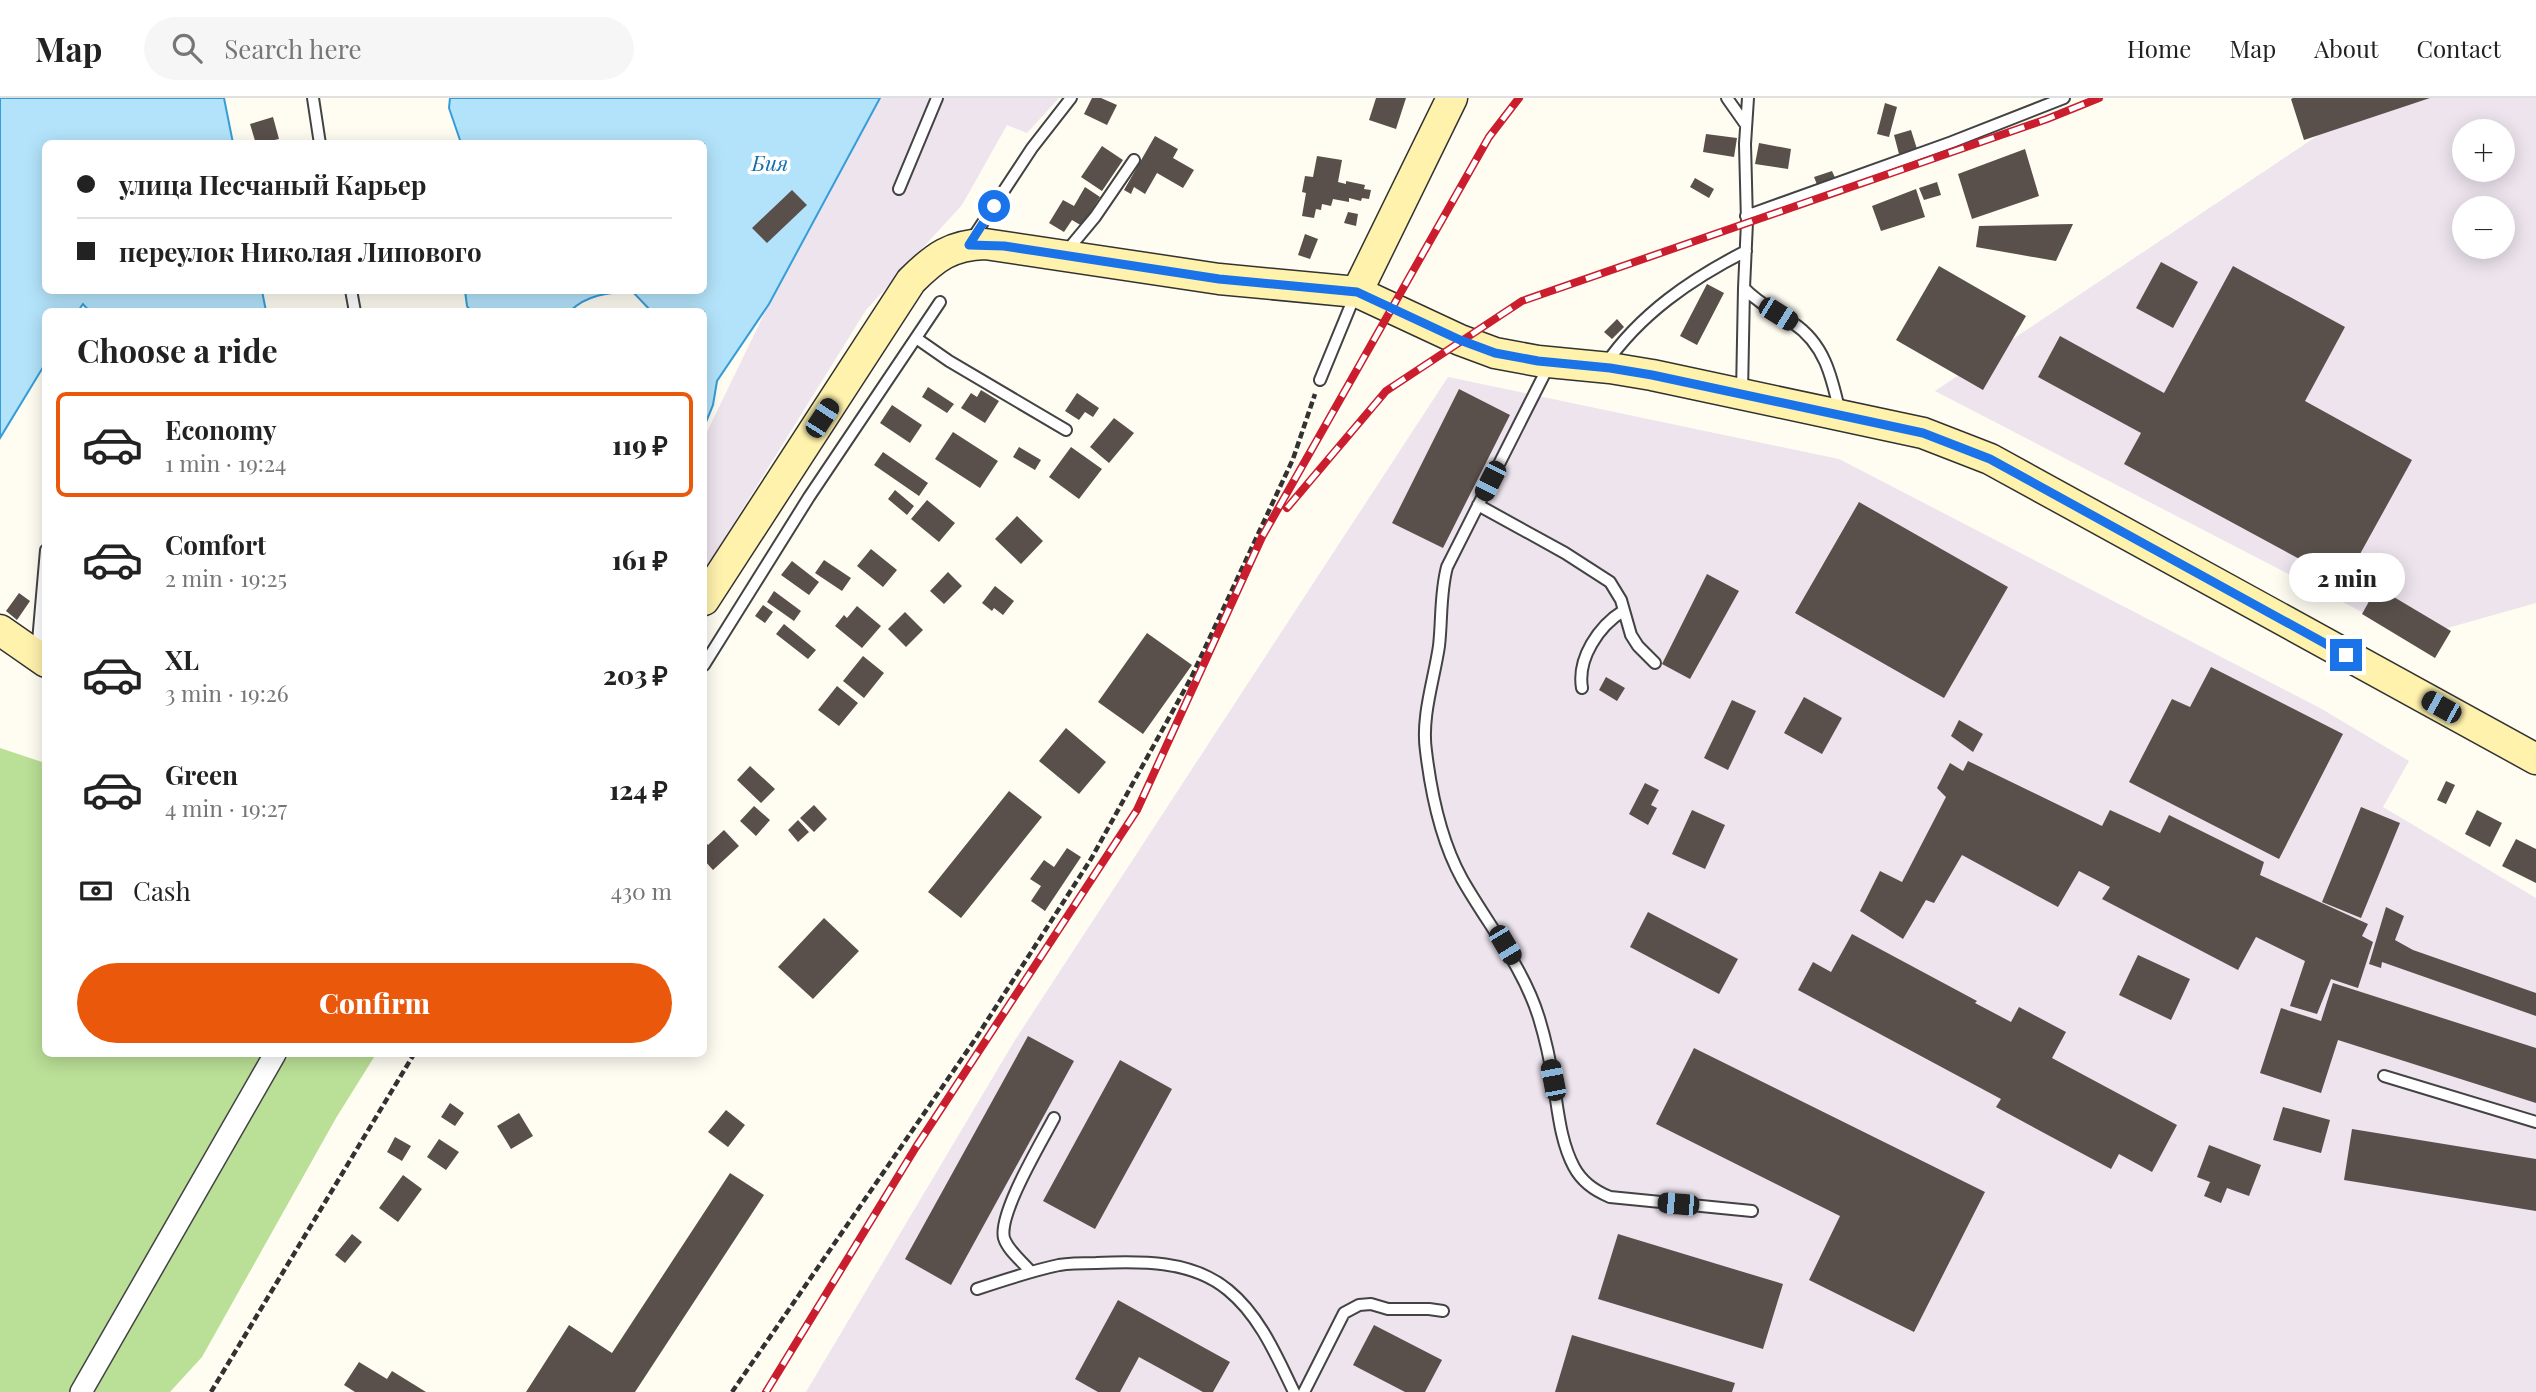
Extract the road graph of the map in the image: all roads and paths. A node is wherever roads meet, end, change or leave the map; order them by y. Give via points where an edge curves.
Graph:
1 (313, 98) edge
2 (937, 98) edge
3 (1071, 98) edge
4 (1452, 98) edge
5 (1727, 98) edge
6 (1748, 98) edge
7 (2064, 98) edge
8 (1746, 125) junction
9 (319, 140) edge
10 (1134, 160) dead end
11 (899, 189) dead end
12 (1746, 216) junction
13 (969, 245) junction
14 (1746, 251) junction
15 (1063, 256) junction
16 (1744, 288) junction
17 (1357, 292) junction
18 (940, 302) dead end
19 (916, 338) junction
20 (1550, 363) junction
21 (1604, 368) junction
22 (1320, 380) joint
23 (1742, 394) junction
24 (1841, 416) junction
25 (1066, 430) dead end
26 (1478, 505) junction
27 (707, 595) edge
28 (1623, 611) junction
29 (0, 630) edge
30 (42, 637) edge
31 (41, 659) edge
32 (707, 659) edge
33 (1655, 663) dead end
34 (1582, 688) dead end
35 (2536, 759) edge
36 (273, 1057) edge
37 (412, 1057) edge
38 (2384, 1076) dead end
39 (1054, 1118) dead end
40 (2536, 1122) edge
41 (1752, 1210) dead end
42 (1031, 1272) junction
43 (977, 1289) dead end
44 (1443, 1311) dead end
45 (80, 1392) edge
46 (211, 1392) edge
47 (732, 1392) edge
48 (1294, 1392) edge
49 (1304, 1392) edge

1 - 9 lane
2 - 11 lane
3 - 13 lane via 1032,148
4 - 17 street
5 - 8 lane
6 - 8 lane
7 - 12 lane
8 - 12 lane
10 - 15 lane
12 - 14 lane
13 - 15 street
13 - 27 street via 946,252 912,281
14 - 16 lane
14 - 21 lane via 1670,296 1625,338
15 - 17 street via 1219,279
16 - 23 lane
16 - 24 lane via 1818,347 1832,376
17 - 20 street via 1495,353
17 - 22 lane
18 - 19 lane
19 - 25 lane
19 - 32 lane
20 - 21 street
20 - 26 lane
21 - 23 street
22 - 47 path via 1293,459 1191,678 1091,859 967,1052
23 - 24 street
24 - 35 street via 1923,433 1990,459
26 - 28 lane via 1610,582
26 - 41 lane via 1443,580 1439,646 1425,731 1433,795 1451,851 1528,989 1547,1046 1561,1126 1575,1169 1583,1179 1610,1197
28 - 33 lane via 1631,635
28 - 34 lane via 1610,620 1590,648 1582,664
29 - 31 street
30 - 31 lane
36 - 45 street
37 - 46 path
38 - 40 lane
39 - 42 lane via 1004,1225 1004,1237 1012,1251
42 - 43 lane
42 - 48 lane via 1062,1264 1133,1261 1205,1275 1249,1310
44 - 49 lane via 1371,1304 1350,1308

